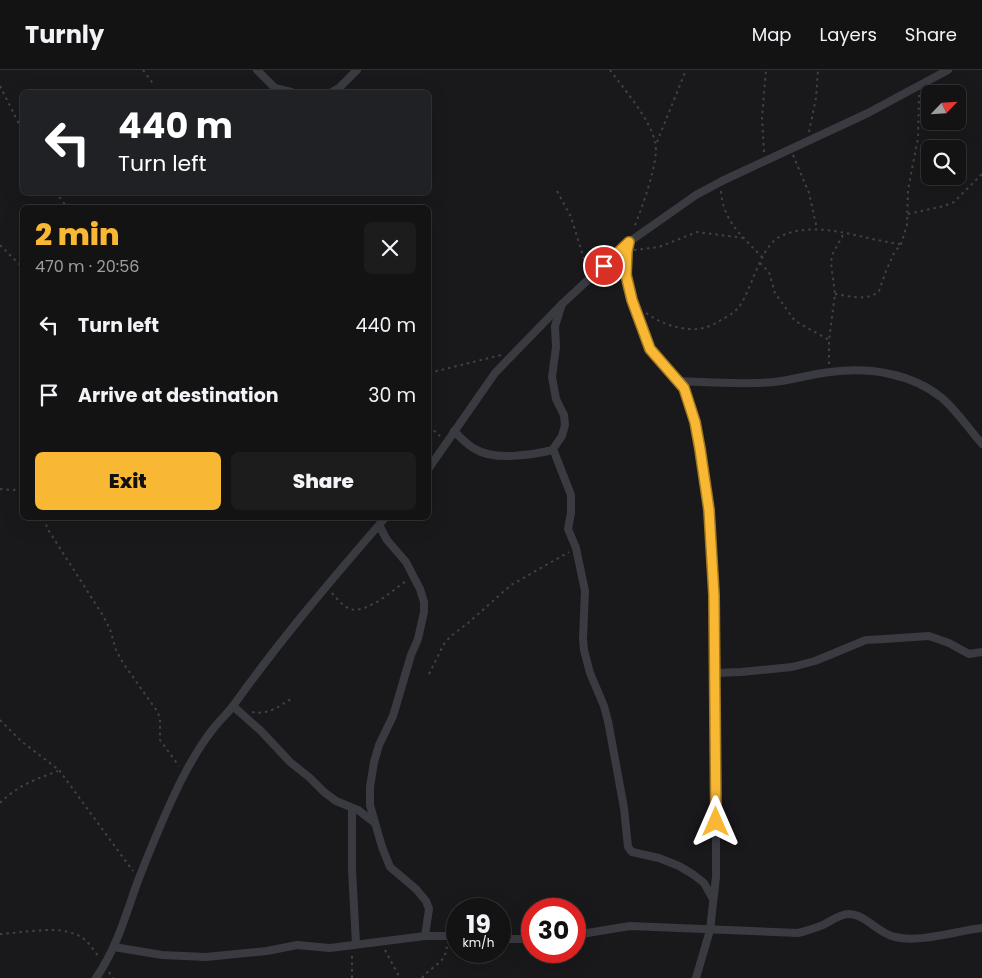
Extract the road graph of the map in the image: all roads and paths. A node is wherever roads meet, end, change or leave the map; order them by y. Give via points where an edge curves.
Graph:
1 (143, 70) edge
2 (257, 70) edge
3 (357, 70) edge
4 (610, 70) edge
5 (686, 70) edge
6 (766, 70) edge
7 (818, 70) edge
8 (948, 70) edge
9 (154, 85) dead end
10 (919, 85) junction
11 (0, 86) edge
12 (283, 90) edge
13 (336, 90) edge
14 (20, 126) edge
15 (807, 140) junction
16 (656, 143) junction
17 (791, 148) junction
18 (764, 161) junction
19 (982, 174) edge
20 (722, 181) junction
21 (557, 191) dead end
22 (57, 195) edge
23 (66, 205) edge
24 (908, 214) junction
25 (817, 230) junction
26 (844, 233) junction
27 (744, 238) junction
28 (629, 242) junction
29 (901, 244) junction
30 (0, 246) edge
31 (627, 251) junction
32 (762, 257) junction
33 (760, 263) junction
34 (20, 264) edge
35 (591, 278) junction
36 (835, 294) junction
37 (632, 300) junction
38 (562, 304) junction
39 (829, 340) junction
40 (516, 351) junction
41 (829, 372) junction
42 (431, 373) edge
43 (679, 382) junction
44 (431, 428) edge
45 (454, 431) junction
46 (449, 441) junction
47 (982, 444) edge
48 (553, 450) junction
49 (431, 465) edge
50 (20, 488) edge
51 (0, 489) edge
52 (45, 520) edge
53 (384, 520) edge
54 (379, 525) junction
55 (576, 548) junction
56 (413, 576) junction
57 (325, 586) junction
58 (982, 652) edge
59 (716, 673) junction
60 (429, 674) dead end
61 (291, 699) dead end
62 (233, 706) junction
63 (248, 711) dead end
64 (0, 720) edge
65 (59, 770) junction
66 (184, 774) junction
67 (0, 803) edge
68 (352, 808) junction
69 (375, 823) junction
70 (716, 877) junction
71 (139, 878) junction
72 (704, 883) junction
73 (714, 901) junction
74 (982, 928) edge
75 (710, 930) junction
76 (586, 933) edge
77 (0, 934) edge
78 (425, 936) junction
79 (446, 936) edge
80 (380, 941) junction
81 (354, 944) junction
82 (114, 947) junction
83 (446, 954) edge
84 (105, 965) junction
85 (96, 978) edge
86 (352, 978) edge
87 (400, 978) edge
88 (422, 978) edge
89 (696, 978) edge

1 - 9 path
2 - 12 street via 275,88
3 - 13 street
4 - 16 path via 648,122
5 - 16 path
6 - 18 path via 762,118
7 - 15 path
8 - 10 street
10 - 15 street via 868,113
10 - 24 path via 918,138 908,190
11 - 14 path
15 - 17 street
16 - 28 path via 651,178
17 - 18 street
17 - 25 path via 809,193
18 - 20 street
19 - 24 path via 954,202
20 - 27 path via 725,211
20 - 28 street via 696,195
21 - 35 path via 571,217
22 - 23 path
24 - 29 path
25 - 26 path
25 - 32 path via 778,237
26 - 29 path
26 - 36 path via 832,254
27 - 31 path via 697,232 659,247
27 - 32 path
28 - 31 street
28 - 35 street
29 - 36 path via 875,295
30 - 34 path
31 - 37 street via 626,275
32 - 33 path
33 - 37 path via 738,308 706,328 696,330 660,322
33 - 39 path via 769,272 775,293 796,321
35 - 38 street
36 - 39 path
37 - 43 street via 650,349
38 - 40 street
38 - 48 street via 555,326 552,377 565,425
39 - 41 path
40 - 42 path
40 - 45 street via 495,373
41 - 43 street via 776,382
41 - 47 street via 858,369 912,380 942,399
43 - 59 street via 695,422 709,510
44 - 46 path
45 - 46 street
45 - 48 street via 471,447 482,452 519,456
46 - 49 street
48 - 55 street via 571,495 568,529
50 - 51 path
52 - 66 path via 110,629 116,650 157,711 160,740
53 - 54 street
54 - 56 street
54 - 57 street
55 - 60 path via 511,585 451,636
55 - 72 street via 586,591 584,650 608,722 628,847 632,852 678,866
56 - 57 path via 377,602 356,610 342,604
56 - 69 street via 422,594 424,612 393,716 374,762 370,804
57 - 62 street
58 - 59 street via 969,654 928,636 891,638 866,640 792,667
59 - 70 street
61 - 63 path via 264,713
62 - 66 street via 201,744
62 - 68 street via 324,792
64 - 65 path
65 - 67 path via 26,782
65 - 71 path
66 - 71 street
68 - 69 street
68 - 81 street
69 - 78 street via 390,867 426,902 429,909
70 - 72 street
70 - 73 street
71 - 82 street
72 - 73 street
73 - 75 street
74 - 75 street via 911,939 896,938 862,917 844,914 821,926 798,932
75 - 76 street via 630,926
75 - 89 street
77 - 84 path via 56,930 74,934 85,940
78 - 79 street
78 - 80 street
80 - 81 street
80 - 87 path
81 - 82 street via 330,948 297,945 267,952 206,957 162,955
81 - 86 path
82 - 84 street
83 - 88 path
84 - 85 street

